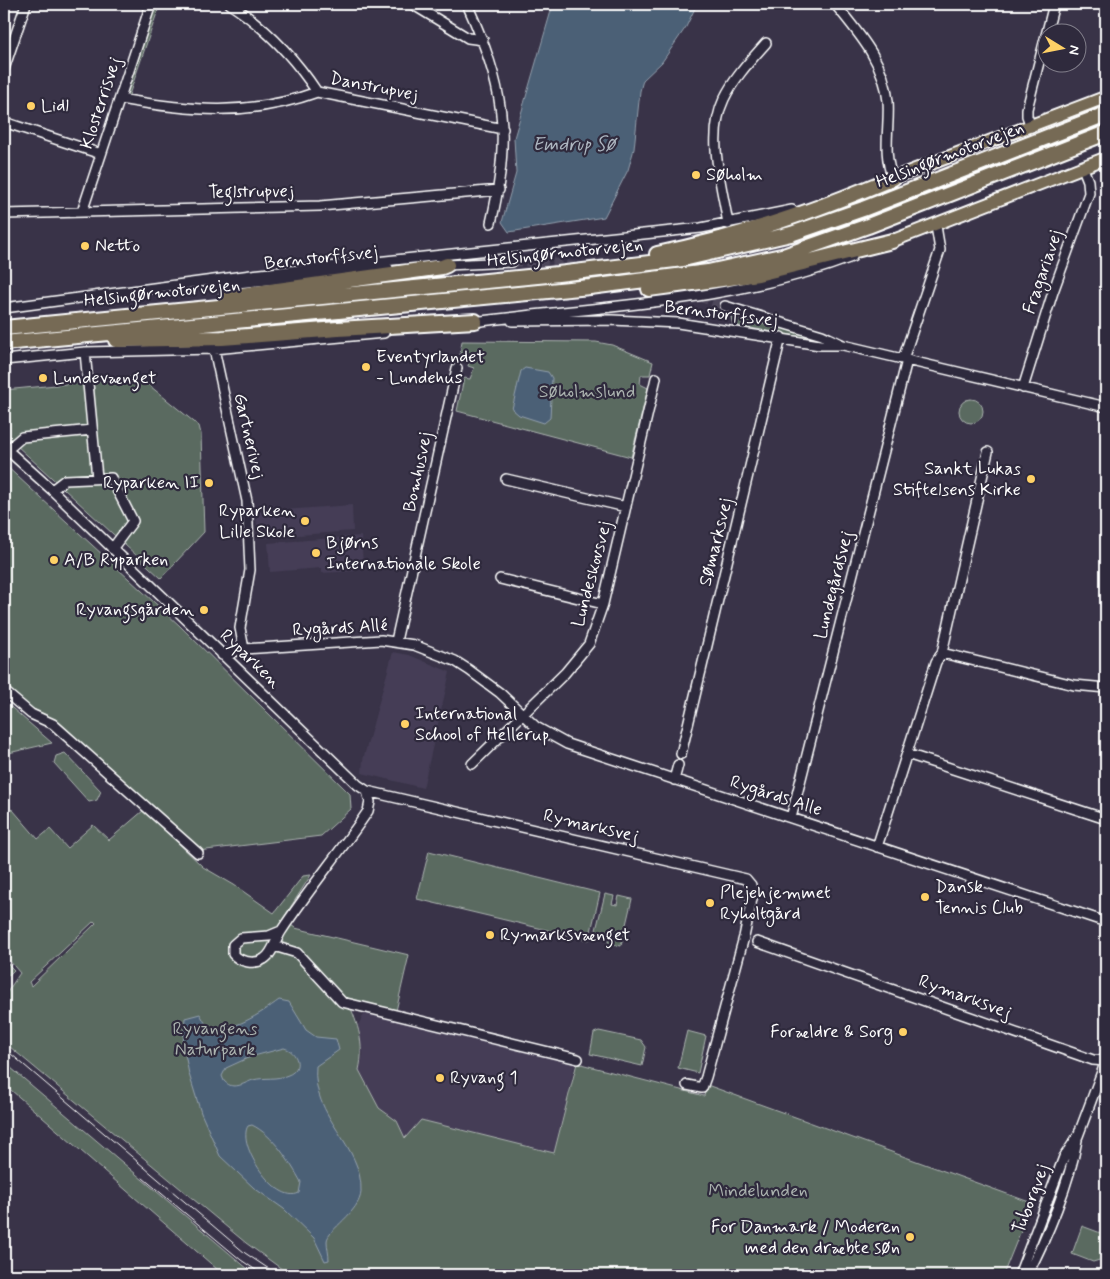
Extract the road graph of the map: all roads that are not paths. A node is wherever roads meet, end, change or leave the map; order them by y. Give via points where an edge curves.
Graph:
1 (26, 4) edge
2 (151, 4) edge
3 (230, 4) edge
4 (412, 4) edge
5 (467, 4) edge
6 (835, 4) edge
7 (1051, 4) edge
8 (483, 40) junction
9 (766, 43) dead end
10 (4, 69) edge
11 (317, 92) junction
12 (1106, 97) edge
13 (120, 99) junction
14 (1106, 114) edge
15 (4, 122) edge
16 (1030, 126) junction
17 (503, 129) junction
18 (1106, 133) edge
19 (101, 154) junction
20 (1106, 158) edge
21 (1083, 168) junction
22 (893, 178) junction
23 (499, 190) junction
24 (82, 212) junction
25 (4, 214) edge
26 (491, 223) dead end
27 (728, 224) junction
28 (936, 226) junction
29 (892, 241) junction
30 (512, 262) tunnel mouth
31 (446, 265) junction
32 (558, 274) junction
33 (530, 293) junction
34 (102, 295) junction
35 (725, 306) tunnel mouth
36 (4, 308) edge
37 (165, 311) junction
38 (475, 321) junction
39 (4, 328) edge
40 (53, 338) junction
41 (782, 338) junction
42 (4, 343) edge
43 (843, 345) junction
44 (214, 349) junction
45 (86, 352) junction
46 (4, 360) edge
47 (905, 360) junction
48 (457, 368) dead end
49 (656, 378) dead end
50 (1023, 388) junction
51 (1106, 407) edge
52 (92, 430) junction
53 (5, 449) edge
54 (988, 452) dead end
55 (97, 478) junction
56 (506, 479) dead end
57 (52, 490) junction
58 (626, 507) junction
59 (112, 548) junction
60 (500, 579) dead end
61 (603, 604) junction
62 (396, 641) junction
63 (244, 649) junction
64 (942, 653) junction
65 (222, 655) junction
66 (456, 662) joint
67 (1106, 688) edge
68 (4, 691) edge
69 (522, 714) junction
70 (681, 754) dead end
71 (907, 754) junction
72 (472, 764) dead end
73 (678, 765) dead end
74 (674, 780) junction
75 (367, 790) junction
76 (791, 818) junction
77 (1106, 819) edge
78 (877, 847) junction
79 (198, 853) dead end
80 (1106, 922) edge
81 (281, 931) junction
82 (757, 942) dead end
83 (274, 946) junction
84 (578, 1059) dead end
85 (1106, 1061) edge
86 (687, 1085) dead end
87 (1078, 1136) junction
88 (1019, 1275) edge
89 (1027, 1275) edge

1 - 10 street
2 - 13 street, Klosterrisvej
3 - 11 street via 287,53
4 - 8 street via 468,38
5 - 8 street
6 - 22 street via 879,63 888,102 888,164
7 - 16 street via 1027,109
8 - 17 street via 494,72
9 - 27 street via 733,83 718,118 715,142
11 - 13 street, Danstrupvej via 298,100 236,110 196,111
11 - 17 street, Danstrupvej
12 - 16 main road
13 - 19 street, Klosterrisvej
14 - 32 highway, Helsingørmotorvejen via 791,234 683,259
15 - 19 street
16 - 22 main road
17 - 23 street
18 - 33 highway, Helsingørmotorvejen via 868,226 786,254 698,273
19 - 24 street, Klosterrisvej
20 - 21 main road
21 - 28 main road
21 - 50 street, Fragariavej via 1088,192
22 - 27 street via 815,204
22 - 32 highway via 752,232
23 - 24 street, Teglstrupvej via 320,206
23 - 26 street
24 - 25 street, Teglstrupvej
27 - 34 street via 251,275
28 - 29 main road
28 - 47 street, Lundegårdsvej via 940,250
29 - 33 highway via 804,264 686,285
29 - 38 street via 836,263 736,289
30 - 31 street, Bernstorffsvej
31 - 34 street, Bernstorffsvej via 442,262
31 - 37 highway via 233,296
32 - 37 highway, Helsingørmotorvejen
33 - 40 highway, Helsingørmotorvejen
34 - 36 street
35 - 43 street, Bernstorffsvej via 822,335
37 - 39 highway, Helsingørmotorvejen
38 - 40 highway via 194,340
38 - 41 street, Bernstorffsvej via 644,321
38 - 44 street
40 - 42 highway, Helsingørmotorvejen
41 - 43 street, Bernstorffsvej via 820,345
41 - 70 street, Sømarksvej
43 - 47 street, Bernstorffsvej
44 - 45 street
44 - 63 street, Gartnerivej via 248,501 250,570 240,628
45 - 46 street
45 - 52 street
47 - 50 street, Bernstorffsvej
47 - 76 street, Lundegårdsvej
48 - 62 street, Bomhusvej
49 - 58 street, Lundeskovsvej
50 - 51 street, Bernstorffsvej
52 - 53 street, Ryparken via 22,437
52 - 55 street
53 - 57 street, Ryparken
54 - 64 street
55 - 57 street via 64,480
55 - 59 street via 111,478 133,521
56 - 58 street
57 - 59 street, Ryparken
58 - 61 street, Lundeskovsvej
59 - 65 street, Ryparken
60 - 61 street
61 - 69 street, Lundeskovsvej via 589,644
62 - 63 street, Rygårds Allé
62 - 66 street, Rygårds Allé
63 - 65 street, Rygårds Allé
64 - 67 street via 1074,685
64 - 71 street via 936,662
65 - 75 street, Ryparken via 345,773
66 - 69 street, Rygårds Alle via 500,693
68 - 79 street via 31,714 52,724
69 - 72 street, Lundeskovsvej
69 - 74 street, Rygårds Alle via 536,727 568,744
71 - 77 street
71 - 78 street
73 - 74 street
74 - 76 street, Rygårds Alle
75 - 81 street via 368,811
75 - 86 street, Rymarksvej via 746,880 753,894 706,1077 702,1088
76 - 78 street, Rygårds Alle
78 - 80 street, Rygårds Alle
81 - 83 street
81 - 83 street via 269,936 241,938 233,945 232,954 243,962 262,960
82 - 85 street, Rymarksvej via 1093,1060
83 - 84 street via 301,956 342,1002
85 - 87 street, Tuborgvej
87 - 88 street, Tuborgvej via 1064,1157
87 - 89 street, Tuborgvej via 1074,1160

